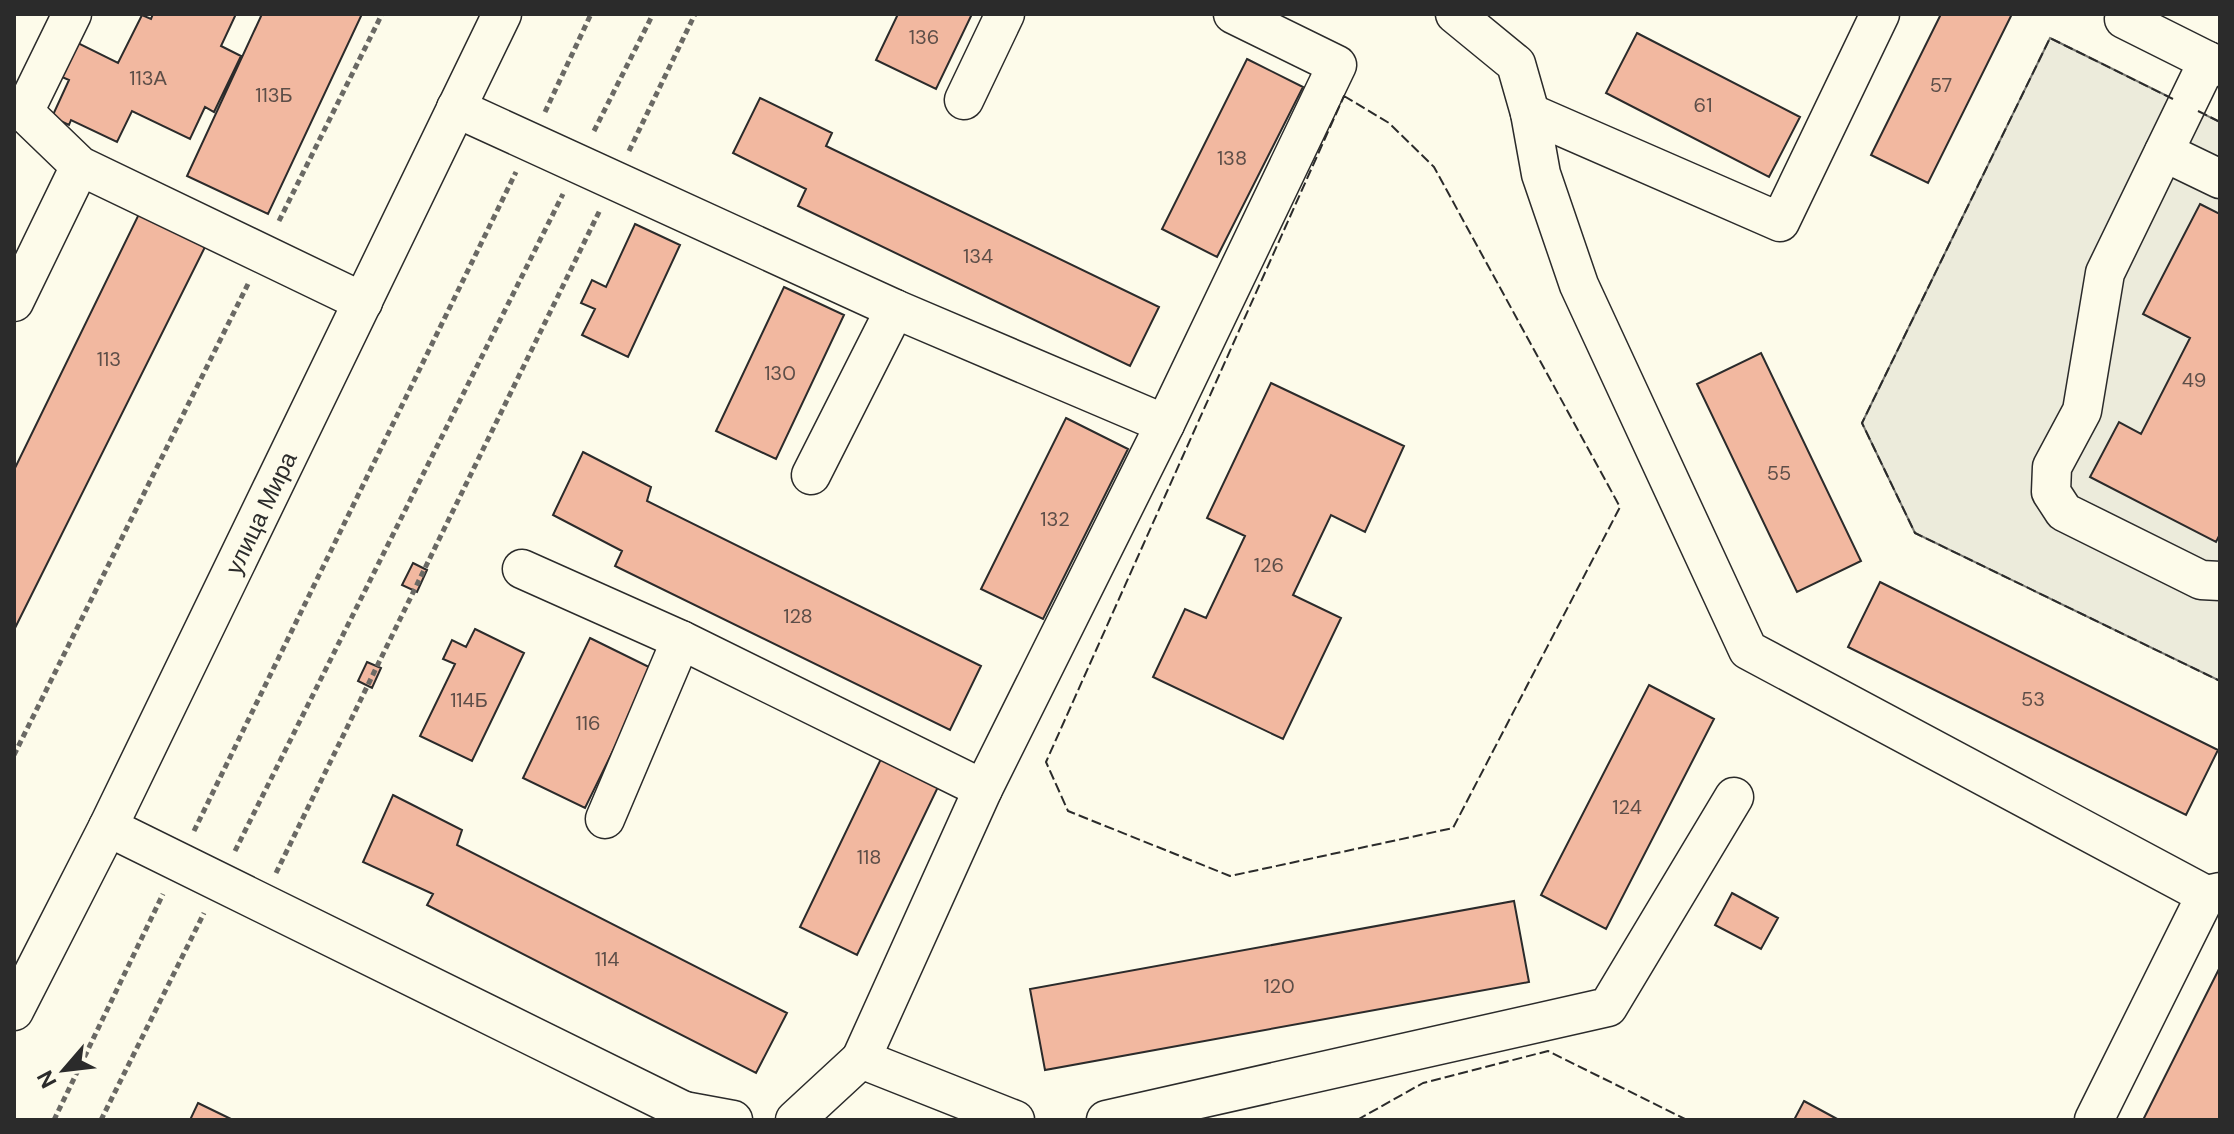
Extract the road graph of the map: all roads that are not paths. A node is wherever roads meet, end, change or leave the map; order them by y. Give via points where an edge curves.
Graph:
1 (72, 14) edge
2 (502, 14) edge
3 (1005, 14) edge
4 (1233, 14) edge
5 (1455, 14) edge
6 (1880, 14) edge
7 (2124, 19) dead end
8 (2214, 64) edge
9 (964, 100) dead end
10 (456, 108) junction
11 (1530, 113) junction
12 (2164, 152) junction
13 (80, 166) junction
14 (2220, 179) edge
15 (14, 302) edge
16 (363, 302) junction
17 (895, 309) junction
18 (1165, 424) junction
19 (811, 475) dead end
20 (522, 569) dead end
21 (2220, 581) edge
22 (681, 640) junction
23 (983, 789) junction
24 (1734, 797) dead end
25 (605, 819) dead end
26 (108, 827) junction
27 (2213, 894) edge
28 (14, 1011) edge
29 (861, 1059) junction
30 (682, 1116) edge
31 (733, 1120) edge
32 (795, 1120) edge
33 (1015, 1120) edge
34 (1106, 1120) edge
35 (2094, 1120) edge

1 - 13 street via 24,112
2 - 10 street, улица Мира
3 - 9 street
4 - 18 street via 1337,65
5 - 11 street via 1516,64
6 - 11 street via 1780,222
7 - 8 street
8 - 12 street
10 - 16 street, улица Мира
10 - 17 street
11 - 27 street via 1541,174 1579,285 1748,650
12 - 14 street
12 - 21 street via 2105,273 2082,411 2052,467 2051,492 2064,512 2201,580
13 - 15 street
13 - 16 street
16 - 26 street, улица Мира
17 - 18 street
17 - 19 street
18 - 23 street
20 - 22 street
22 - 23 street
22 - 25 street
23 - 29 street
24 - 34 street via 1608,1007
26 - 28 street, улица Мира
26 - 30 street
27 - 35 street
29 - 32 street
29 - 33 street
30 - 31 street

